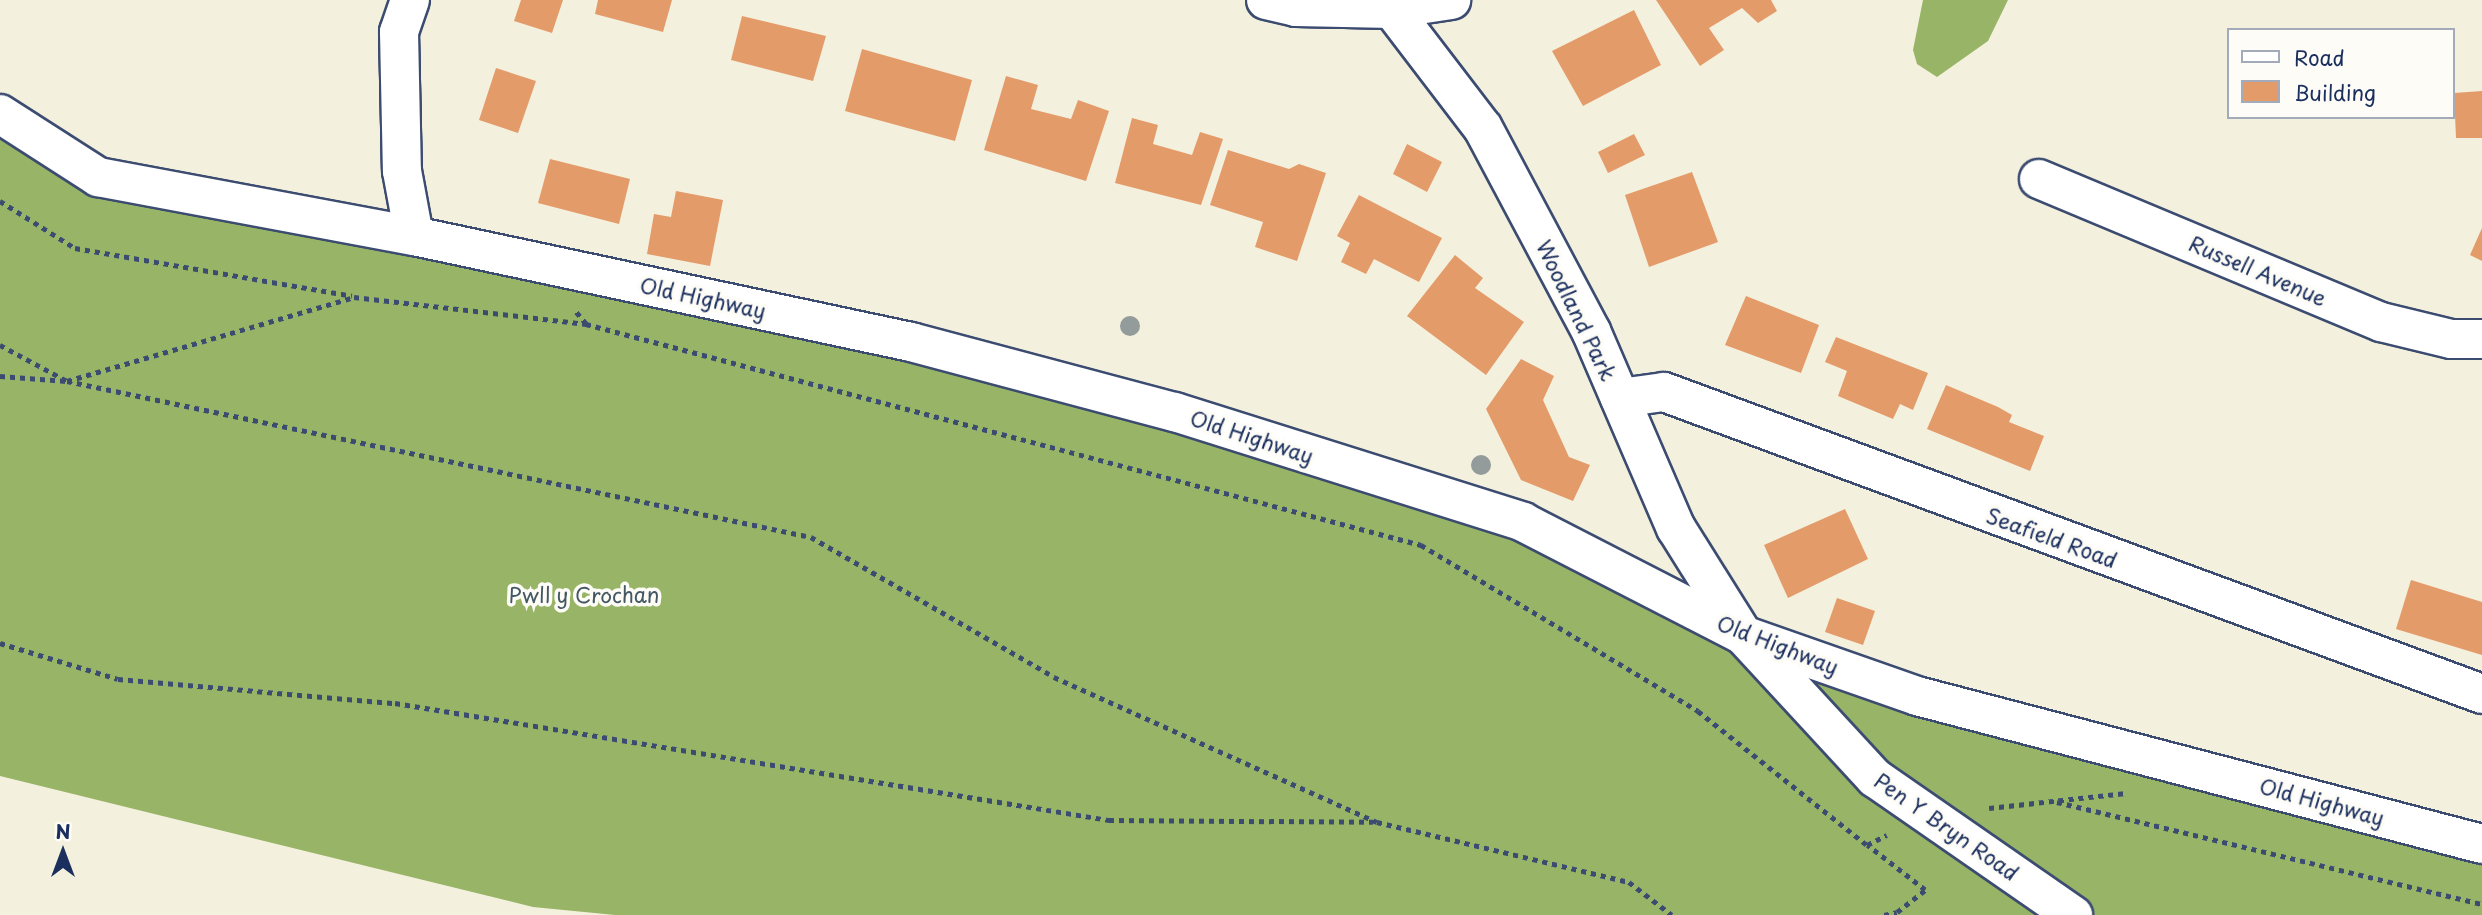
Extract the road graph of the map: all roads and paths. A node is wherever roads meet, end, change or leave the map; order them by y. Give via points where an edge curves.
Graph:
1 (410, 0) edge
2 (1266, 0) edge
3 (1451, 0) edge
4 (1389, 4) edge
5 (0, 114) edge
6 (2039, 179) dead end
7 (0, 201) edge
8 (414, 236) junction
9 (535, 261) junction
10 (354, 297) junction
11 (586, 324) junction
12 (2482, 339) edge
13 (0, 345) edge
14 (0, 376) edge
15 (67, 381) junction
16 (1620, 398) junction
17 (1743, 635) junction
18 (0, 643) edge
19 (2482, 694) edge
20 (2135, 793) dead end
21 (2053, 801) junction
22 (1929, 814) junction
23 (1377, 822) junction
24 (2482, 844) edge
25 (1867, 845) junction
26 (2482, 904) edge
27 (1672, 915) edge
28 (1884, 915) edge
29 (2073, 915) edge

1 - 8 street via 399,32 402,171
2 - 4 street via 1296,6
3 - 4 street
4 - 16 street, Woodland Park via 1483,128 1591,331
5 - 8 street, Old Highway via 99,177
6 - 12 street, Russell Avenue via 2381,321 2451,339
7 - 10 path via 75,248
8 - 9 street, Old Highway
9 - 11 path
9 - 17 street, Old Highway via 911,342 1175,412 1523,522
10 - 11 path
10 - 15 path
11 - 25 path via 1421,545 1698,711
13 - 15 path
14 - 15 path
15 - 23 path via 811,537 1054,677
16 - 17 street, Woodland Park via 1676,528
16 - 19 street, Seafield Road via 1664,392
17 - 22 street, Pen Y Bryn Road via 1875,778
17 - 24 street, Old Highway via 1917,696
18 - 23 path via 118,679 395,704 1109,820
20 - 21 path
21 - 22 path
21 - 26 path
22 - 25 path
22 - 29 street, Pen Y Bryn Road
23 - 27 path via 1629,882
25 - 28 path via 1925,890 1897,912

